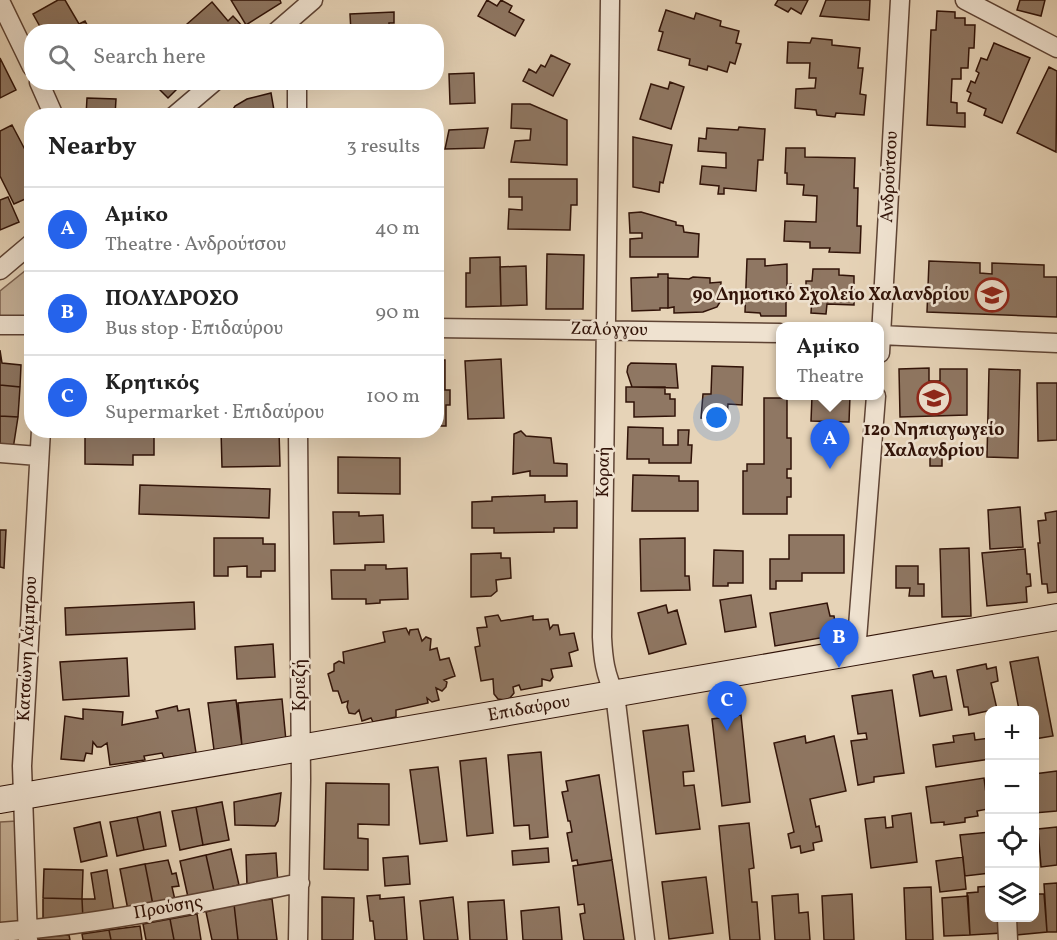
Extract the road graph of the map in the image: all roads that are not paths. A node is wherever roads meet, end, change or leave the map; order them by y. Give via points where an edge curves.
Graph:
1 (0, 0) edge
2 (313, 0) edge
3 (610, 0) edge
4 (900, 0) edge
5 (965, 0) edge
6 (297, 23) edge
7 (1057, 48) edge
8 (24, 50) edge
9 (43, 90) edge
10 (205, 90) edge
11 (297, 90) edge
12 (50, 108) edge
13 (183, 108) edge
14 (297, 108) edge
15 (24, 250) edge
16 (0, 270) edge
17 (881, 322) edge
18 (0, 325) edge
19 (24, 325) edge
20 (444, 328) edge
21 (605, 330) junction
22 (776, 333) edge
23 (884, 335) edge
24 (1057, 343) edge
25 (876, 400) edge
26 (40, 438) edge
27 (298, 438) edge
28 (0, 453) edge
29 (38, 456) junction
30 (1057, 618) edge
31 (856, 652) junction
32 (615, 694) junction
33 (300, 749) junction
34 (11, 798) edge
35 (300, 882) junction
36 (1007, 922) edge
37 (0, 932) edge
38 (28, 935) edge
39 (298, 940) edge
40 (645, 940) edge
41 (1008, 940) edge

1 - 8 street
2 - 6 street
3 - 21 street, Κοραή
4 - 17 street, Ανδρούτσου
5 - 7 street
9 - 12 street
10 - 13 street
11 - 14 street
15 - 16 street
18 - 19 street
20 - 21 street, Ζαλόγγου
21 - 22 street, Ζαλόγγου
21 - 32 street, Κοραή via 602,637 607,679
23 - 24 street
25 - 31 street
26 - 29 street, Κατσώνη Λάμπρου
27 - 33 street, Κριεζή
28 - 29 street
29 - 34 street, Κατσώνη Λάμπρου
30 - 31 street, Επιδαύρου
31 - 32 street, Επιδαύρου
32 - 33 street, Επιδαύρου
32 - 40 street, Κοραή
33 - 34 street, Επιδαύρου
33 - 35 street, Κριεζή
34 - 38 street, Κατσώνη Λάμπρου
35 - 38 street, Προύσης
35 - 39 street, Κριεζή
36 - 41 street
37 - 38 street, Προύσης

